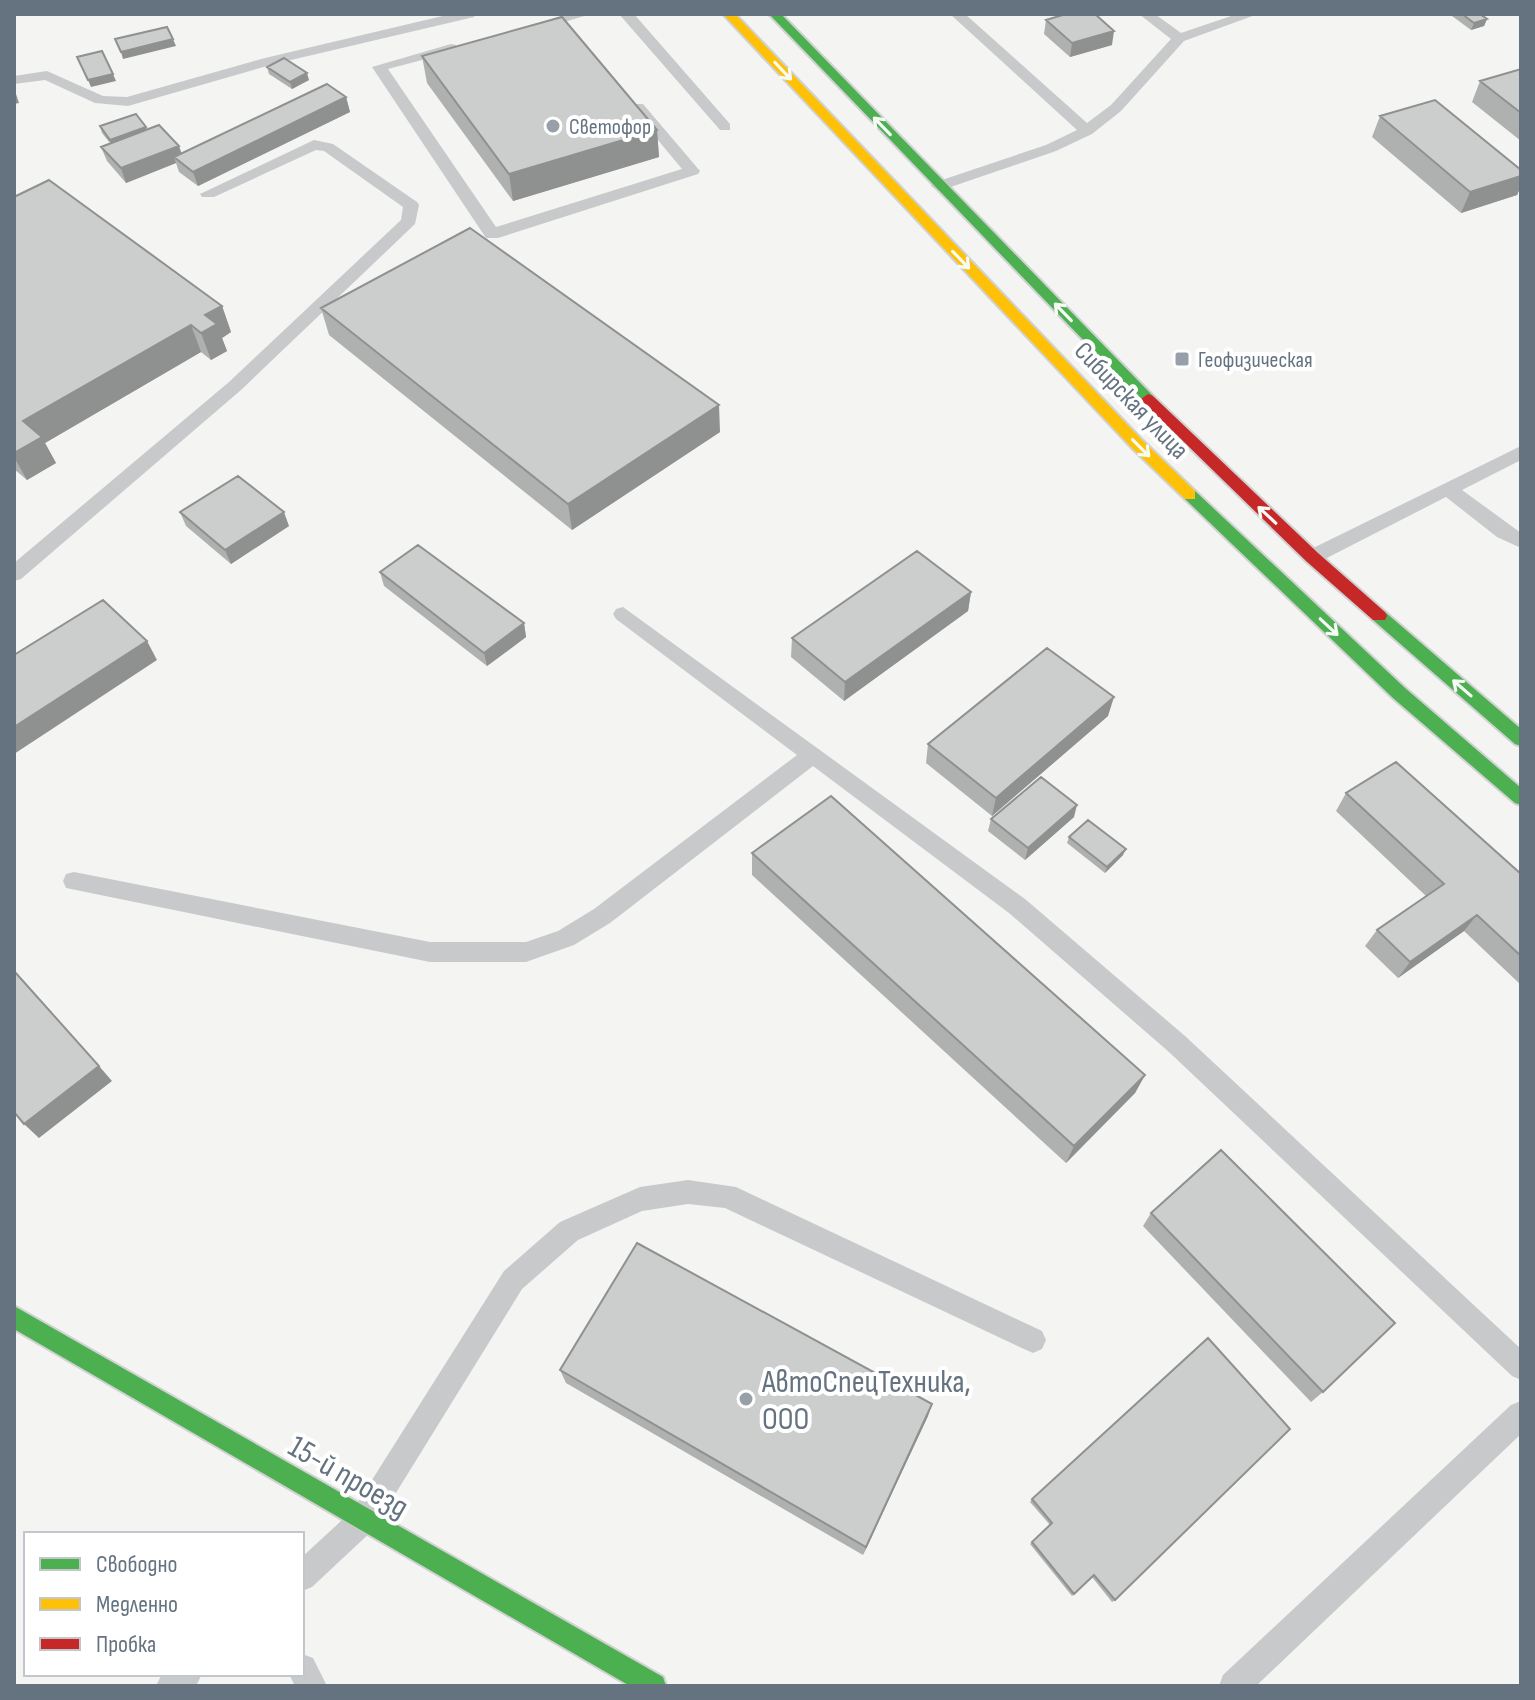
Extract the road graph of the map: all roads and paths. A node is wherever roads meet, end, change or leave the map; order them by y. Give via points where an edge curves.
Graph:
1 (469, 14) edge
2 (584, 14) edge
3 (626, 14) edge
4 (729, 14) edge
5 (775, 14) edge
6 (957, 14) edge
7 (1146, 14) edge
8 (1251, 14) edge
9 (517, 31) edge
10 (1179, 38) junction
11 (471, 43) edge
12 (14, 80) edge
13 (623, 89) edge
14 (725, 127) dead end
15 (1087, 131) junction
16 (939, 186) junction
17 (208, 194) dead end
18 (1521, 452) edge
19 (1448, 489) junction
20 (1521, 541) edge
21 (1312, 557) junction
22 (14, 574) edge
23 (623, 614) dead end
24 (1521, 739) edge
25 (811, 756) junction
26 (1521, 798) edge
27 (74, 881) dead end
28 (14, 1317) edge
29 (1033, 1340) dead end
30 (1521, 1367) edge
31 (1521, 1415) edge
32 (363, 1520) junction
33 (304, 1575) edge
34 (654, 1686) edge
35 (1234, 1686) edge

1 - 12 lane via 270,61 128,102 100,100 47,75
2 - 9 lane via 568,25
3 - 14 lane
4 -> 26 main road, Сибирская улица via 1136,443 1399,693
16 -> 5 main road, Сибирская улица
6 - 15 lane
7 - 10 lane
8 - 10 lane
10 - 15 lane via 1116,108
11 - 13 lane via 379,67 492,234 692,171
15 - 16 lane
21 -> 16 main road, Сибирская улица via 1172,424
17 - 22 lane via 314,145 328,147 411,205 409,221 235,386
18 - 19 lane
19 - 20 lane
19 - 21 lane
24 -> 21 main road, Сибирская улица
23 - 25 lane
25 - 27 lane via 602,916 566,938 526,952 430,952
25 - 30 lane via 1017,906 1177,1044
28 - 32 main road, 15-й проезд
29 - 32 lane via 727,1196 688,1192 640,1199 569,1231 513,1280
31 - 35 lane
32 - 33 lane
32 - 34 main road, 15-й проезд

